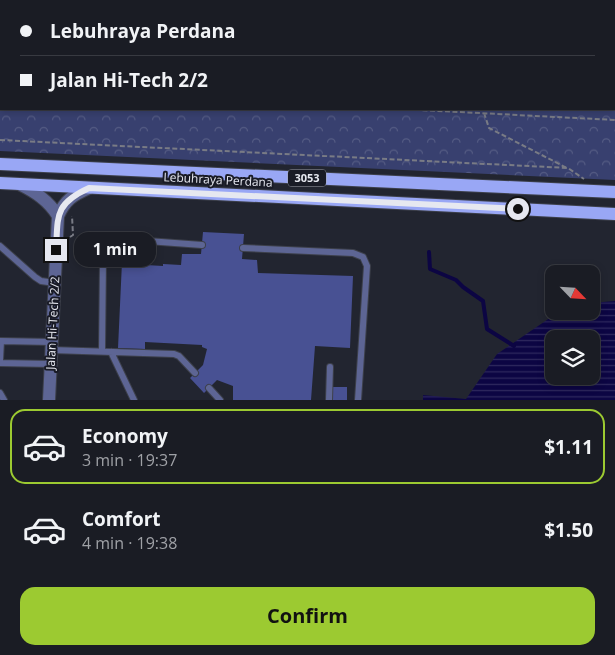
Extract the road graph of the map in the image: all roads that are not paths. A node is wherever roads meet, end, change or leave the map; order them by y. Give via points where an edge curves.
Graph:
1 (0, 164) edge
2 (0, 183) edge
3 (19, 184) junction
4 (89, 188) junction
5 (610, 192) edge
6 (615, 214) edge
7 (58, 216) junction
8 (202, 245) dead end
9 (0, 246) edge
10 (243, 248) dead end
11 (55, 283) junction
12 (1, 338) edge
13 (52, 346) junction
14 (102, 351) junction
15 (111, 352) junction
16 (0, 362) edge
17 (51, 364) junction
18 (330, 367) dead end
19 (195, 373) dead end
20 (209, 388) dead end
21 (0, 393) edge
22 (4, 400) edge
23 (49, 400) edge
24 (134, 400) edge
25 (220, 400) edge
26 (328, 400) edge
27 (358, 400) edge

1 - 5 main road, Lebuhraya Perdana / 3053
2 - 3 main road, Lebuhraya Perdana / 3053
3 - 4 main road, Lebuhraya Perdana / 3053
3 - 7 street via 40,196
4 - 6 main road, Lebuhraya Perdana / 3053
4 - 7 street via 66,201
7 - 11 street, Jalan Hi-Tech 2/2
8 - 14 lane via 120,239 112,242 103,258
9 - 11 lane via 35,278
10 - 27 lane via 353,253 363,258 367,266
11 - 13 street, Jalan Hi-Tech 2/2
12 - 13 lane
12 - 16 lane
13 - 14 lane
13 - 17 street, Jalan Hi-Tech 2/2
14 - 15 lane
15 - 19 lane via 174,354
15 - 24 lane
16 - 17 lane
17 - 23 street, Jalan Hi-Tech 2/2
18 - 26 lane
20 - 25 lane
21 - 22 lane

